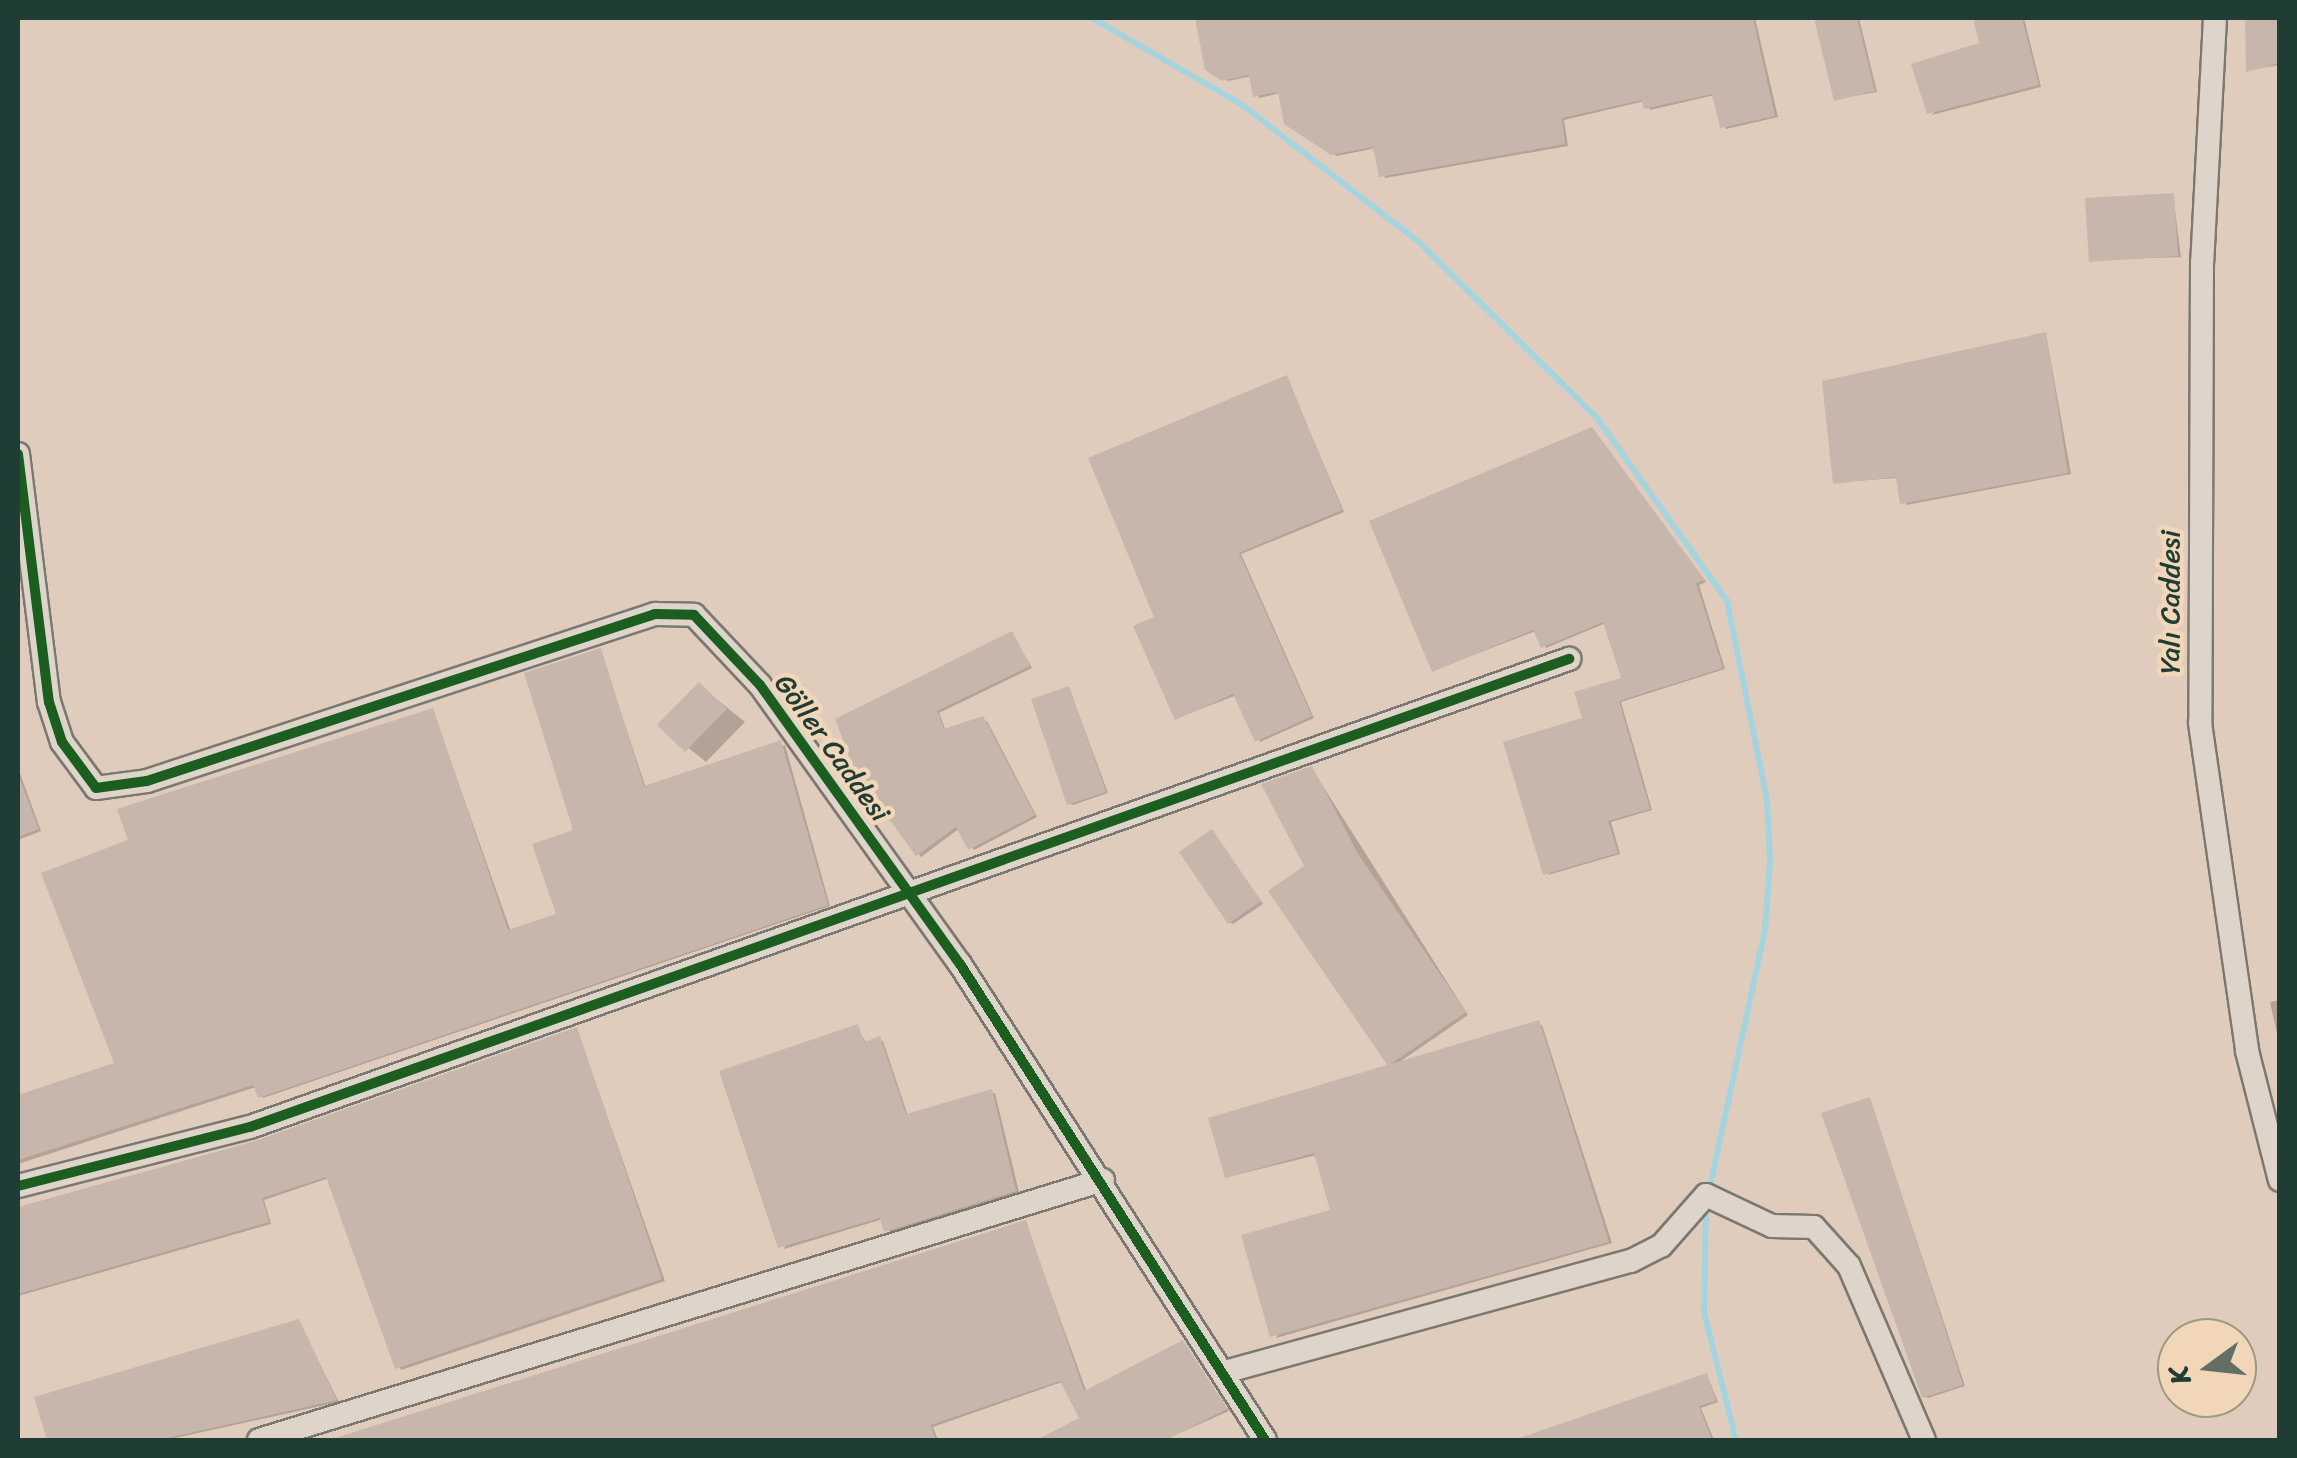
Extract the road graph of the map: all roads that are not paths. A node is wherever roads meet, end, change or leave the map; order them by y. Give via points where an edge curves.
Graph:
1 (2214, 18) edge
2 (18, 454) edge
3 (1569, 659) dead end
4 (909, 894) junction
5 (1102, 1180) junction
6 (2280, 1180) edge
7 (18, 1186) edge
8 (1228, 1371) junction
9 (1258, 1438) edge
10 (258, 1440) edge
11 (1924, 1440) edge

1 - 6 street, Yalı Caddesi via 2202,262 2200,723 2248,1052
2 - 4 street, Göller Caddesi via 50,702 62,742 96,788 148,781 655,614 694,615 760,685
3 - 4 street
4 - 5 street, Göller Caddesi
4 - 7 street via 250,1127
5 - 8 street, Göller Caddesi
5 - 10 street
8 - 9 street, Göller Caddesi
8 - 11 street via 1631,1261 1661,1246 1715,1197 1772,1226 1814,1227 1850,1266

